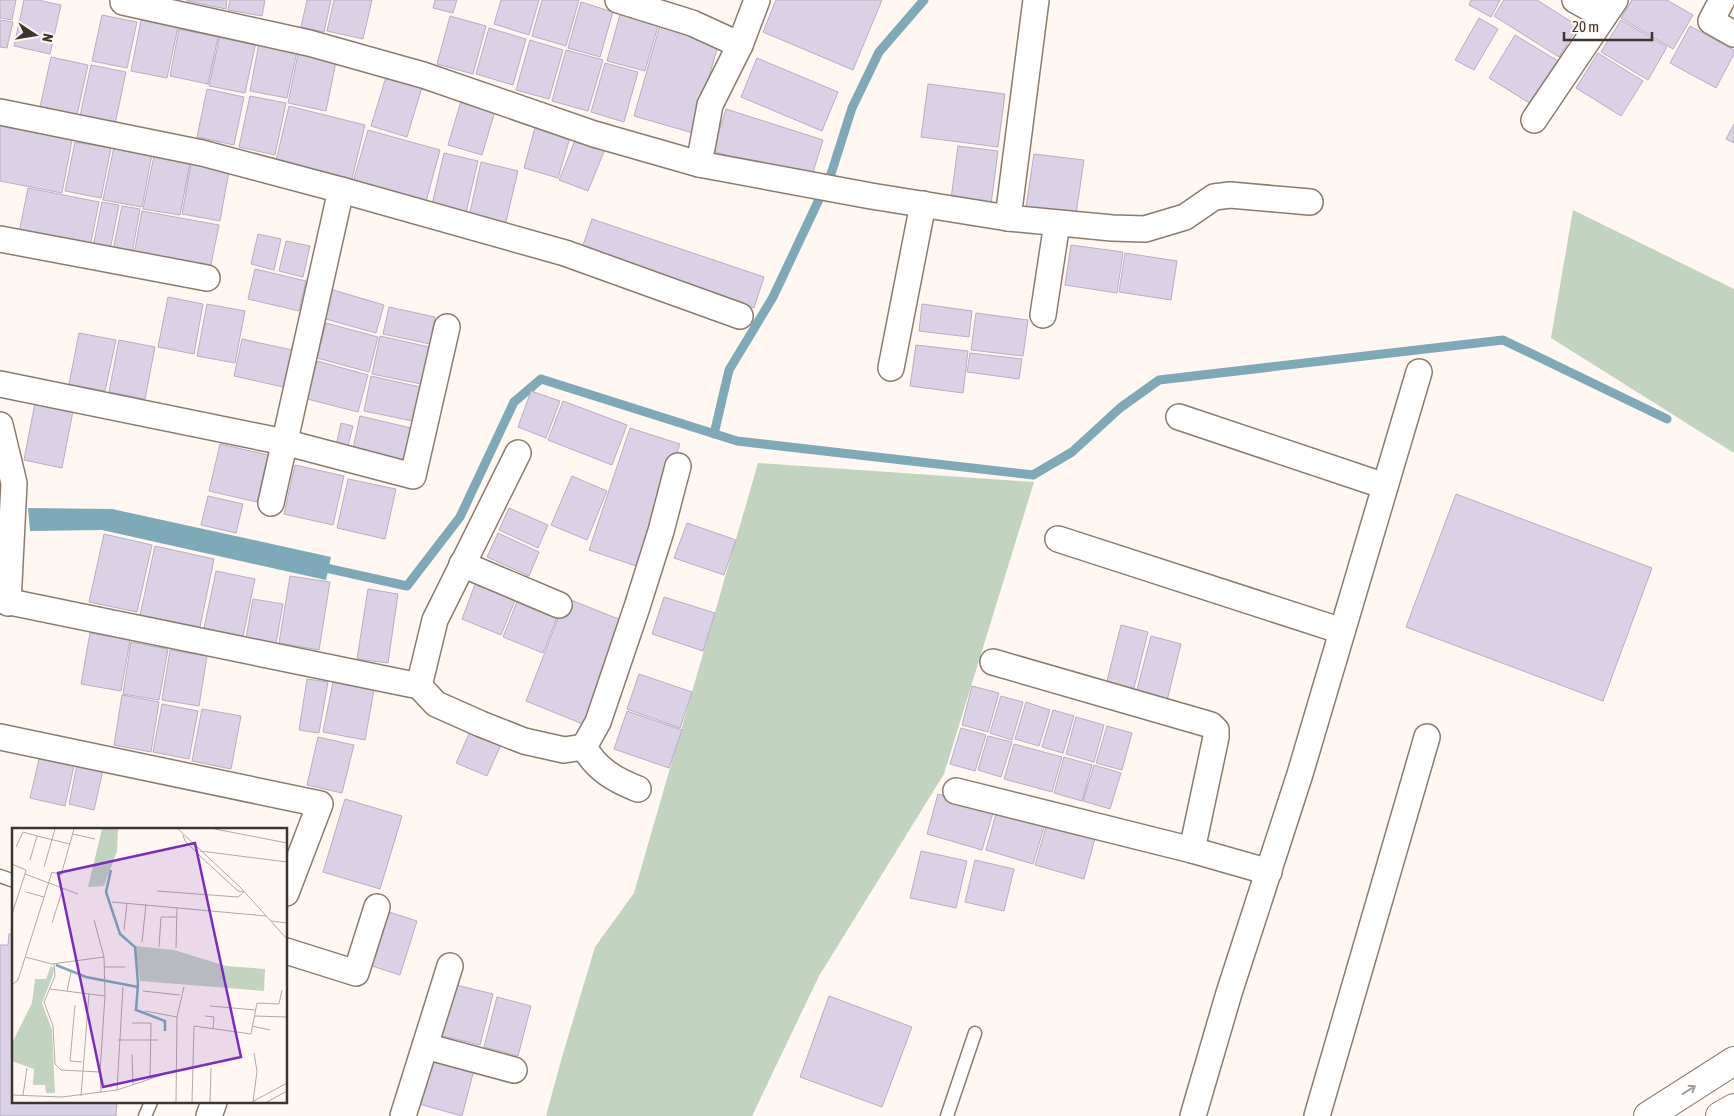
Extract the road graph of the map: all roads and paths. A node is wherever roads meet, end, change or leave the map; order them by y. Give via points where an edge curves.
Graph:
1 (618, 0) edge
2 (757, 0) edge
3 (1036, 0) edge
4 (1575, 0) edge
5 (1722, 0) edge
6 (119, 1) edge
7 (1610, 8) edge
8 (1734, 34) edge
9 (740, 45) junction
10 (0, 112) edge
11 (1534, 120) dead end
12 (699, 164) junction
13 (340, 190) junction
14 (1310, 202) dead end
15 (924, 204) junction
16 (1008, 218) junction
17 (1057, 223) junction
18 (0, 239) edge
19 (207, 278) dead end
20 (1043, 315) dead end
21 (740, 316) dead end
22 (447, 327) dead end
23 (891, 368) dead end
24 (1419, 372) dead end
25 (0, 384) edge
26 (1179, 418) dead end
27 (0, 425) edge
28 (284, 442) junction
29 (518, 453) dead end
30 (678, 466) dead end
31 (1386, 486) junction
32 (271, 503) dead end
33 (1058, 539) dead end
34 (462, 564) junction
35 (4, 601) edge
36 (559, 605) dead end
37 (1342, 631) junction
38 (993, 662) dead end
39 (419, 686) junction
40 (0, 737) edge
41 (1427, 738) dead end
42 (584, 747) junction
43 (638, 789) dead end
44 (956, 790) dead end
45 (1192, 850) junction
46 (1269, 872) junction
47 (0, 876) edge
48 (12, 880) edge
49 (288, 888) edge
50 (378, 907) dead end
51 (288, 952) edge
52 (450, 966) dead end
53 (975, 1033) dead end
54 (425, 1046) junction
55 (1734, 1061) edge
56 (514, 1070) dead end
57 (150, 1104) edge
58 (213, 1104) edge
59 (1734, 1108) edge
60 (1650, 1115) edge
61 (145, 1116) edge
62 (209, 1116) edge
63 (403, 1116) edge
64 (947, 1116) edge
65 (1193, 1116) edge
66 (1317, 1116) edge
67 (1720, 1116) edge

1 - 9 street via 692,22
2 - 9 street
3 - 16 street
4 - 7 street
5 - 8 street via 1710,21
6 - 12 street via 309,43 423,75 594,134
7 - 11 street
9 - 12 street via 710,105
10 - 13 street via 202,153
12 - 15 street
13 - 21 street via 565,253
13 - 28 street
14 - 17 street via 1230,194 1214,197 1185,217 1146,229
15 - 16 street
15 - 23 street
16 - 17 street
17 - 20 street
18 - 19 street
22 - 28 street via 413,476
24 - 31 street
25 - 28 street
26 - 31 street
27 - 35 street via 14,483
28 - 32 street
29 - 34 street
30 - 42 street via 637,607 598,722
31 - 37 street
33 - 37 street
34 - 36 street
34 - 39 street via 435,620
35 - 39 street
37 - 46 street
38 - 45 street via 1211,725 1216,730 1216,737
39 - 42 street via 436,704 524,741 564,750
40 - 49 street via 320,804
41 - 66 street
42 - 43 street via 591,760 618,781
44 - 45 street
45 - 46 street
46 - 65 street
47 - 48 lane
50 - 51 street via 356,973
52 - 54 street
53 - 64 lane
54 - 56 street
54 - 63 street
60 -> 55 main road
57 - 61 lane
58 - 62 street
59 - 67 main road

